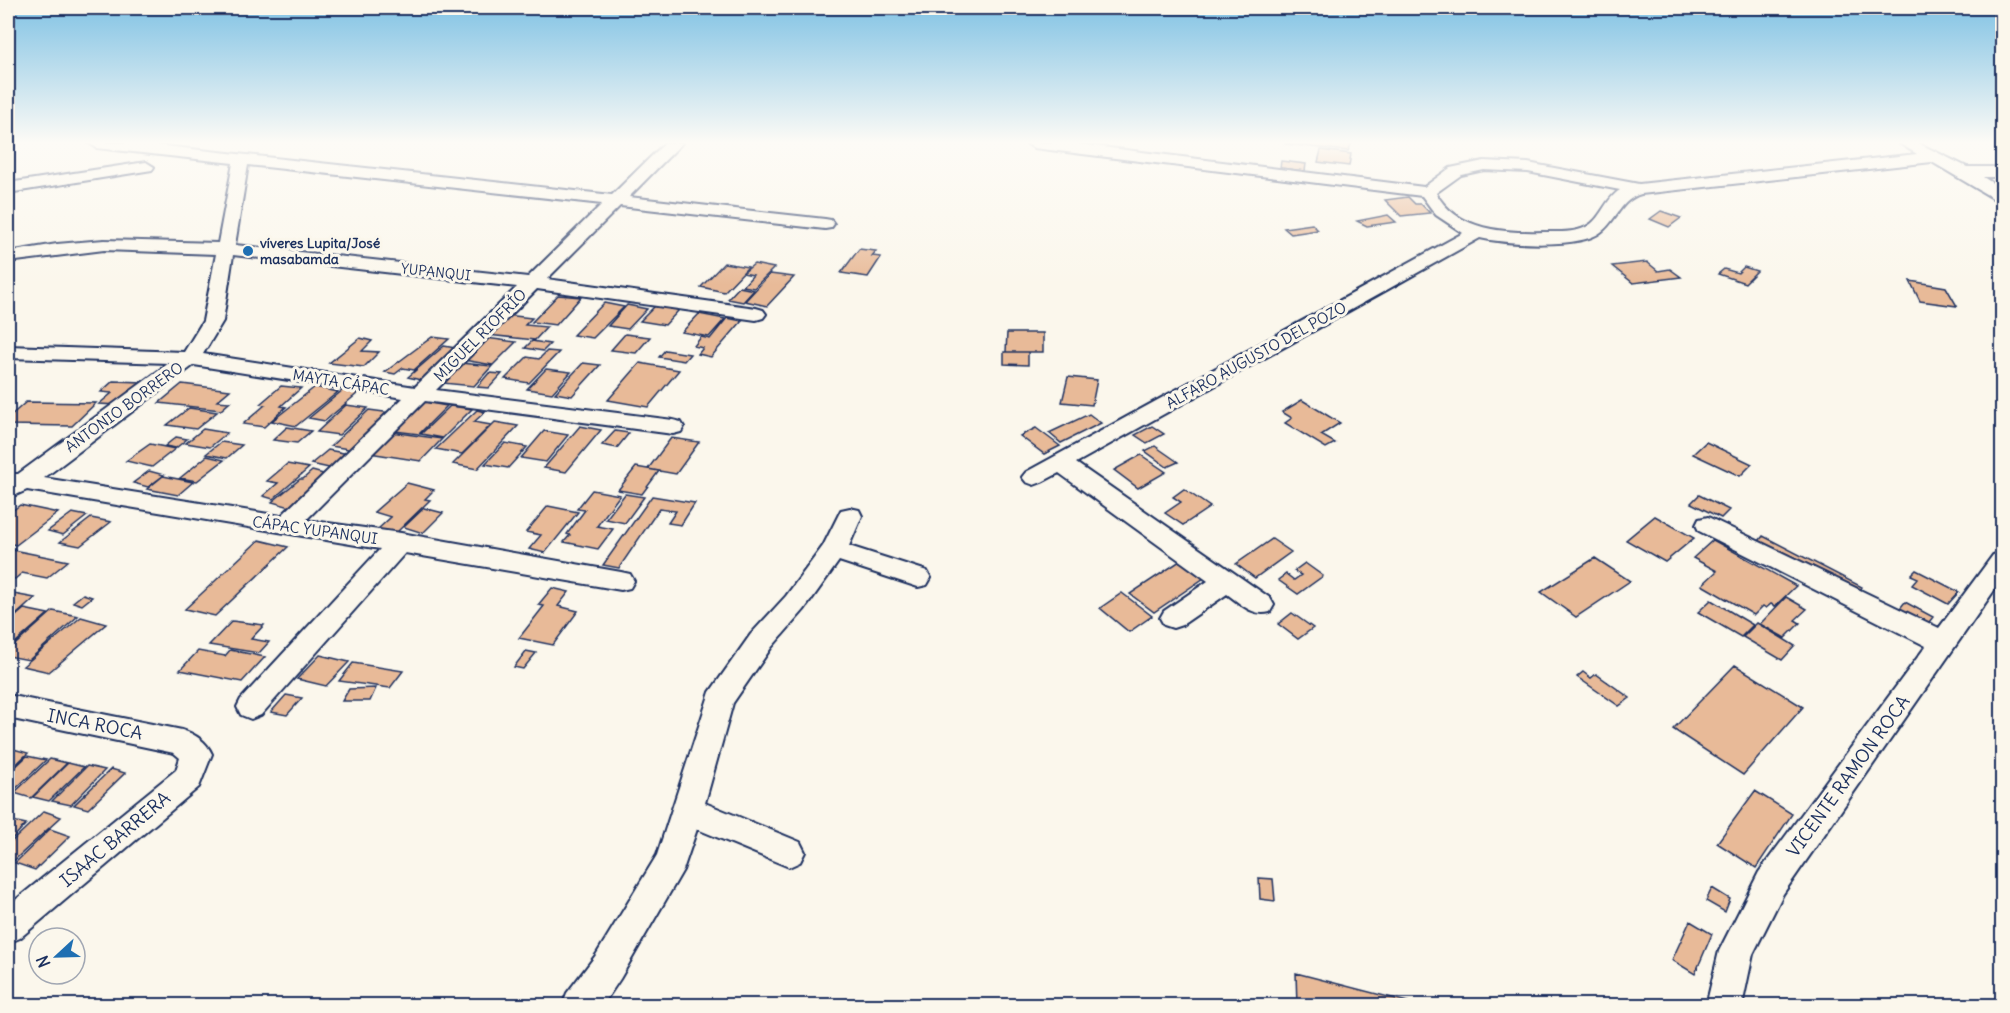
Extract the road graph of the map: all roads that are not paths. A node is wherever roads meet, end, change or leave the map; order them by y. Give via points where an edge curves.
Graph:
1 (236, 190) edge
2 (525, 190) edge
3 (626, 190) edge
4 (1414, 190) edge
5 (1636, 190) edge
6 (1428, 192) joint
7 (616, 200) junction
8 (825, 224) dead end
9 (1478, 232) junction
10 (227, 249) junction
11 (8, 257) edge
12 (533, 283) junction
13 (756, 314) dead end
14 (8, 352) edge
15 (190, 358) junction
16 (420, 394) junction
17 (674, 427) dead end
18 (1060, 463) junction
19 (1034, 477) dead end
20 (13, 485) edge
21 (850, 516) dead end
22 (1708, 525) dead end
23 (286, 526) junction
24 (401, 542) junction
25 (834, 550) junction
26 (1998, 576) edge
27 (918, 578) dead end
28 (621, 581) dead end
29 (1227, 581) junction
30 (1261, 605) dead end
31 (1173, 618) dead end
32 (1944, 643) junction
33 (8, 706) edge
34 (251, 707) dead end
35 (182, 741) joint
36 (686, 810) junction
37 (789, 852) dead end
38 (8, 927) edge
39 (580, 1005) edge
40 (1724, 1005) edge

1 - 10 street, ANTONIO BORRERO
2 - 7 street
3 - 7 street, MIGUEL RIOFRÍO
4 - 6 street
5 - 9 street via 1620,197 1596,230 1586,234 1548,238
6 - 9 street via 1437,208
7 - 8 street
7 - 12 street, MIGUEL RIOFRÍO
9 - 18 street, ALFARO AUGUSTO DEL POZO
10 - 11 street, YUPANQUI via 104,245
10 - 12 street, YUPANQUI
10 - 15 street, ANTONIO BORRERO via 213,321
12 - 13 street, YUPANQUI
12 - 16 street, MIGUEL RIOFRÍO
14 - 15 street, MAYTA CÁPAC
15 - 16 street, MAYTA CÁPAC
15 - 20 street, ANTONIO BORRERO
16 - 17 street, MAYTA CÁPAC
16 - 23 street, MIGUEL RIOFRÍO
18 - 19 street, ALFARO AUGUSTO DEL POZO
18 - 29 street
20 - 23 street, CÁPAC YUPANQUI
21 - 25 street
22 - 32 street
23 - 24 street, CÁPAC YUPANQUI
24 - 28 street, CÁPAC YUPANQUI
24 - 34 street
25 - 27 street
25 - 36 street via 720,700
26 - 32 street, VICENTE RAMON ROCA
29 - 30 street
29 - 31 street
32 - 40 street, VICENTE RAMON ROCA via 1771,883 1736,951
33 - 35 street, INCA ROCA
35 - 38 street, ISAAC BARRERA via 197,754 188,778
36 - 37 street
36 - 39 street via 672,860 608,967

